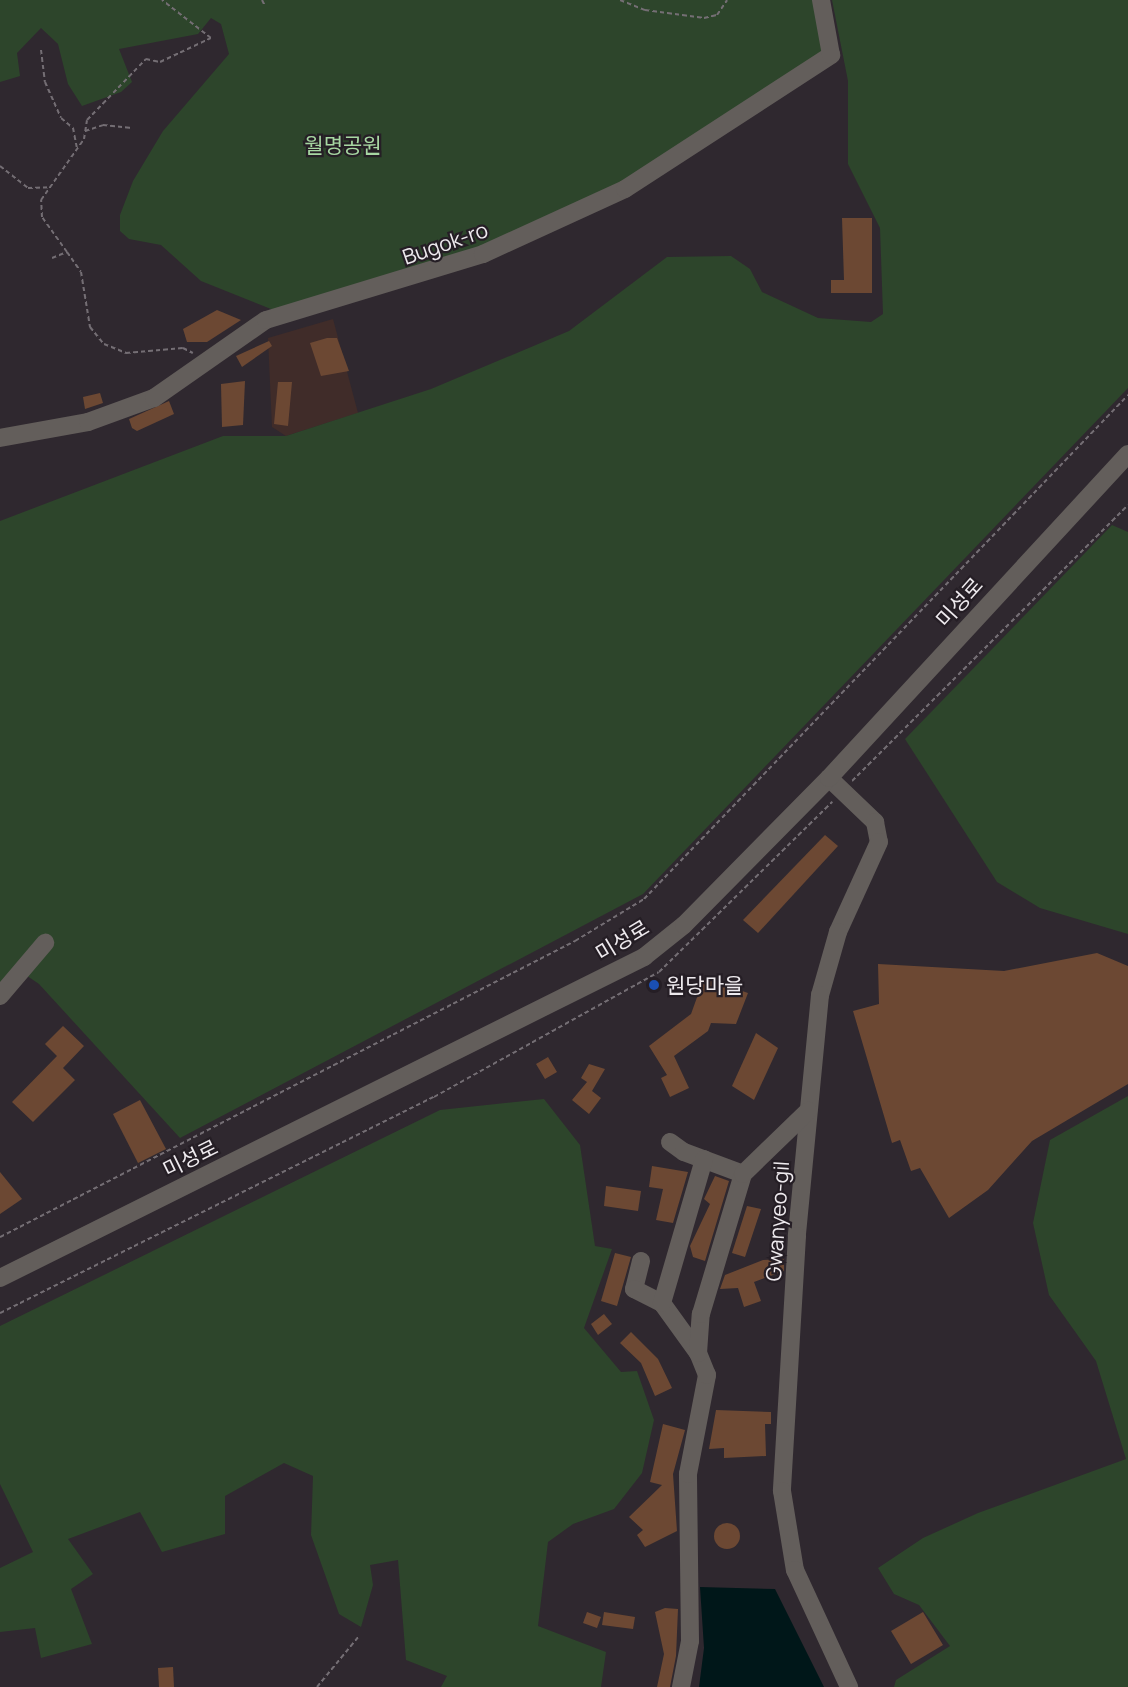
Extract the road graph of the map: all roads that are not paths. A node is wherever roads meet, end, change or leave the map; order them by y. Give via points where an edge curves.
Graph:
1 (821, 0) edge
2 (0, 438) edge
3 (1128, 454) edge
4 (829, 778) junction
5 (45, 943) dead end
6 (0, 996) edge
7 (808, 1111) junction
8 (670, 1142) dead end
9 (704, 1159) junction
10 (743, 1174) junction
11 (641, 1261) dead end
12 (3, 1271) edge
13 (662, 1303) junction
14 (698, 1353) junction
15 (681, 1687) edge
16 (849, 1687) edge

1 - 2 street, Bugok-ro via 831,55 675,160 508,244 419,277 266,320 154,398 88,422
3 - 4 street, 미성로
4 - 7 street, Gwanyeo-gil via 875,822 879,842 838,932 820,995
4 - 12 street, 미성로 via 684,925 644,957
5 - 6 street
7 - 10 street
7 - 16 street, Gwanyeo-gil via 782,1491 795,1570
8 - 9 street
9 - 10 street
9 - 13 street
10 - 14 street via 701,1314
11 - 13 street via 634,1289
13 - 14 street
14 - 15 street via 707,1375 688,1474 690,1641

